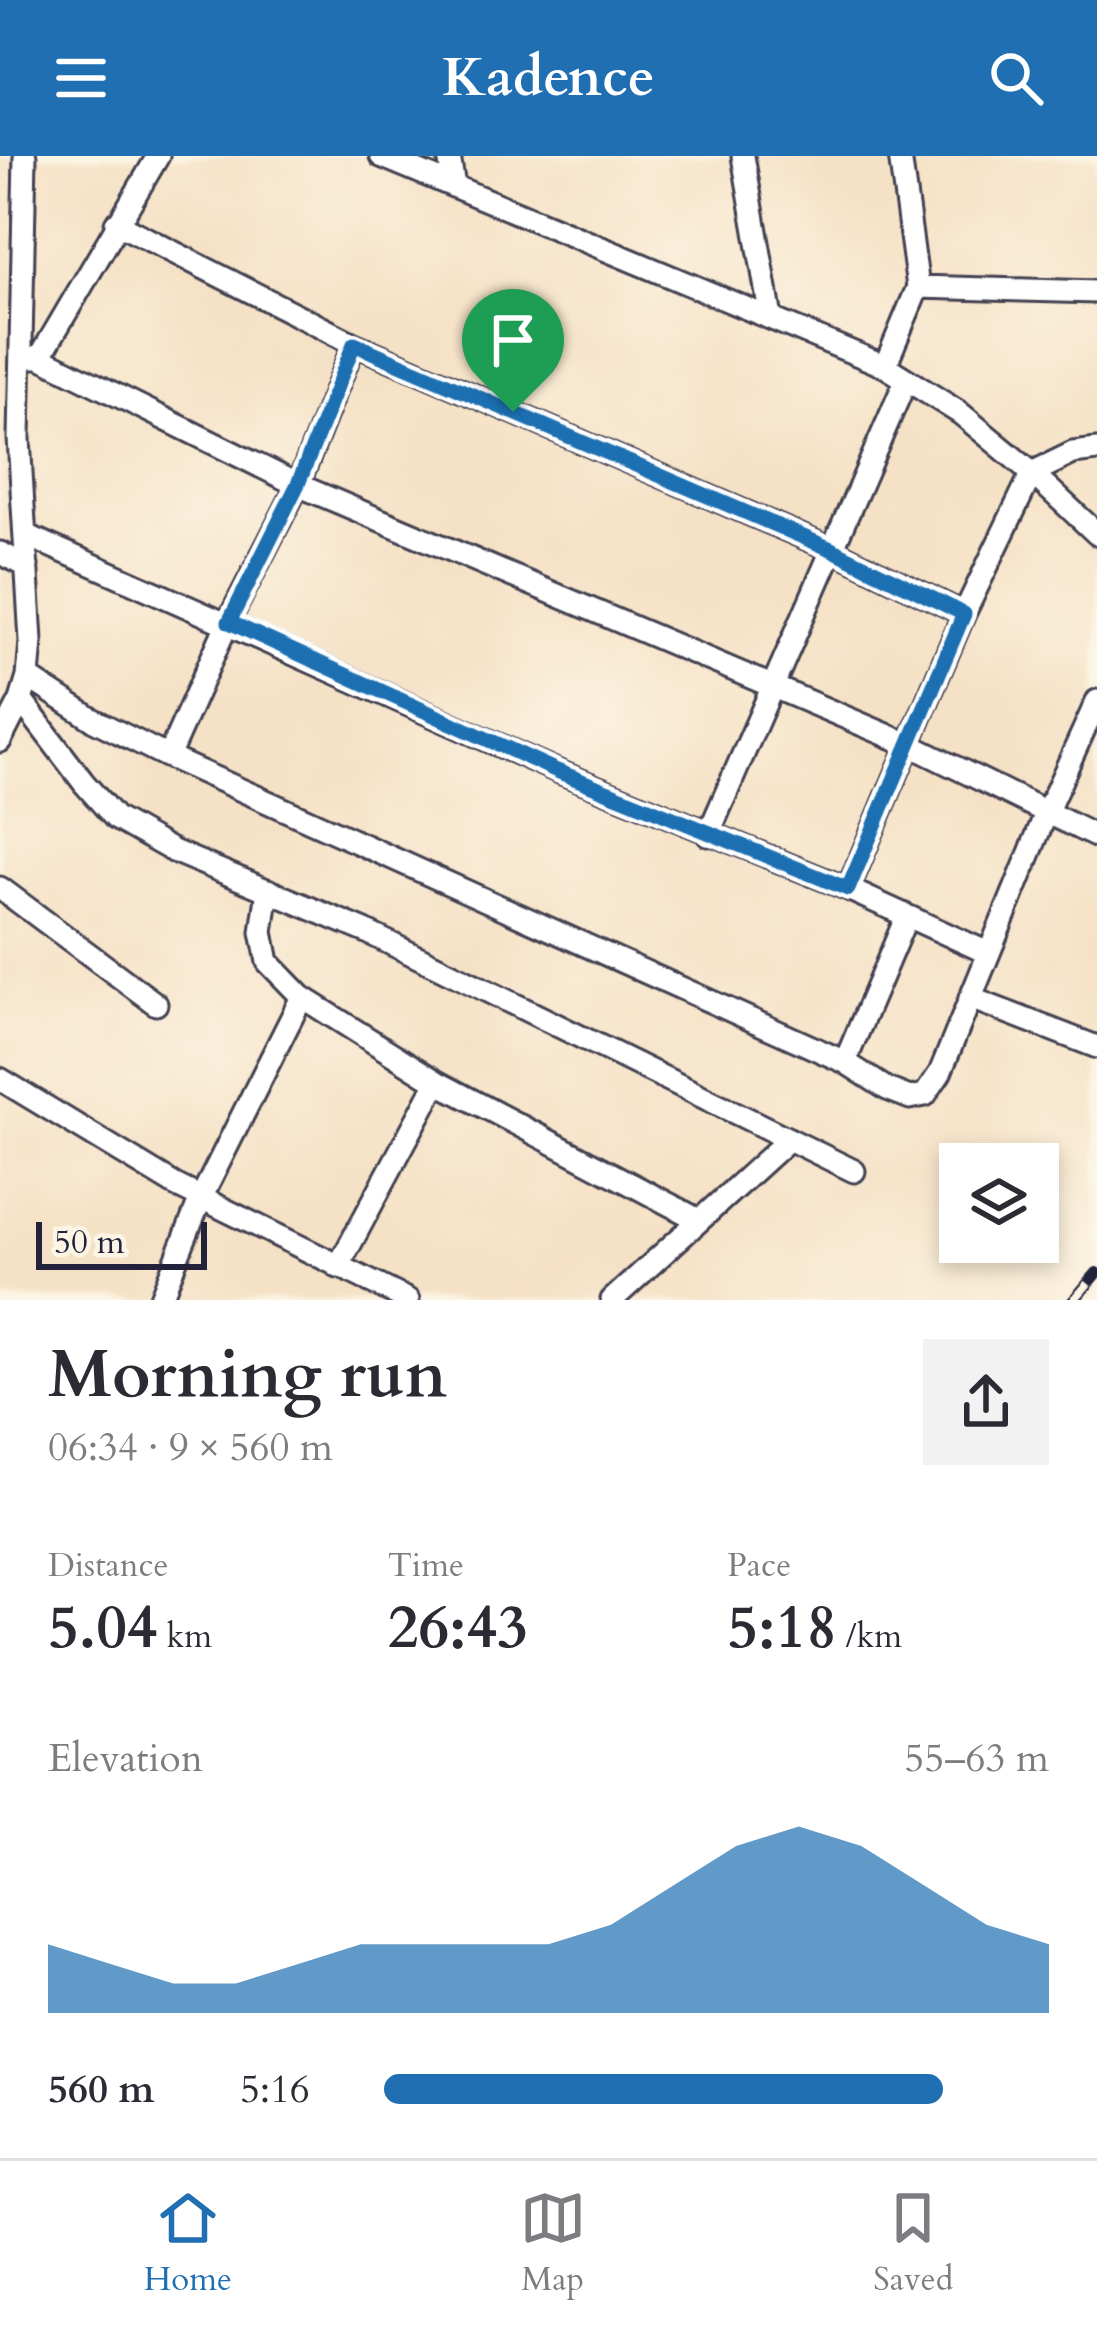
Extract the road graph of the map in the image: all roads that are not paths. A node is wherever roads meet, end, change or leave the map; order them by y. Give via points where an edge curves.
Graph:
1 (26, 156) edge
2 (158, 156) edge
3 (381, 156) edge
4 (449, 156) edge
5 (743, 156) edge
6 (900, 156) edge
7 (454, 186) junction
8 (116, 223) junction
9 (919, 287) junction
10 (1097, 292) edge
11 (771, 318) junction
12 (354, 344) junction
13 (29, 357) junction
14 (884, 366) junction
15 (906, 380) junction
16 (1097, 450) edge
17 (1032, 473) junction
18 (298, 484) junction
19 (1097, 534) edge
20 (26, 535) junction
21 (831, 549) junction
22 (0, 553) edge
23 (27, 566) junction
24 (964, 614) junction
25 (229, 622) junction
26 (28, 677) junction
27 (771, 688) junction
28 (21, 700) junction
29 (1097, 701) edge
30 (1, 738) edge
31 (908, 743) junction
32 (168, 757) junction
33 (1047, 811) junction
34 (709, 835) junction
35 (1097, 837) edge
36 (0, 888) edge
37 (848, 889) junction
38 (268, 890) junction
39 (906, 918) junction
40 (988, 953) junction
41 (302, 997) junction
42 (970, 998) junction
43 (156, 1004) dead end
44 (1097, 1047) edge
45 (844, 1062) junction
46 (0, 1078) edge
47 (436, 1082) junction
48 (789, 1139) junction
49 (854, 1171) dead end
50 (201, 1198) junction
51 (697, 1220) junction
52 (338, 1267) junction
53 (160, 1300) edge
54 (407, 1300) edge
55 (612, 1300) edge

1 - 13 street
2 - 8 street
3 - 7 street
4 - 7 street
5 - 11 street
6 - 9 street
7 - 11 street
8 - 12 street
8 - 13 street
9 - 10 street
9 - 14 street
11 - 14 street
12 - 18 street
12 - 21 street
13 - 18 street
13 - 20 street
14 - 15 street
15 - 17 street
15 - 21 street
16 - 17 street
17 - 19 street
17 - 24 street
18 - 25 street
18 - 27 street
20 - 23 street
20 - 25 street
21 - 24 street
21 - 27 street
22 - 23 street
23 - 26 street
24 - 31 street
25 - 32 street
25 - 34 street
26 - 28 street
26 - 32 street
27 - 31 street
27 - 34 street
28 - 30 street
28 - 38 street via 115,818
29 - 33 street
31 - 33 street
31 - 37 street
32 - 45 street
33 - 35 street
33 - 40 street
34 - 37 street
36 - 43 street
37 - 39 street
38 - 41 street via 268,962
38 - 48 street
39 - 40 street
39 - 45 street
40 - 42 street
41 - 47 street
41 - 50 street
42 - 44 street
42 - 45 street via 925,1095 887,1089
46 - 50 street
47 - 51 street
47 - 52 street
48 - 49 street
48 - 51 street
50 - 52 street
50 - 53 street
51 - 55 street
52 - 54 street

